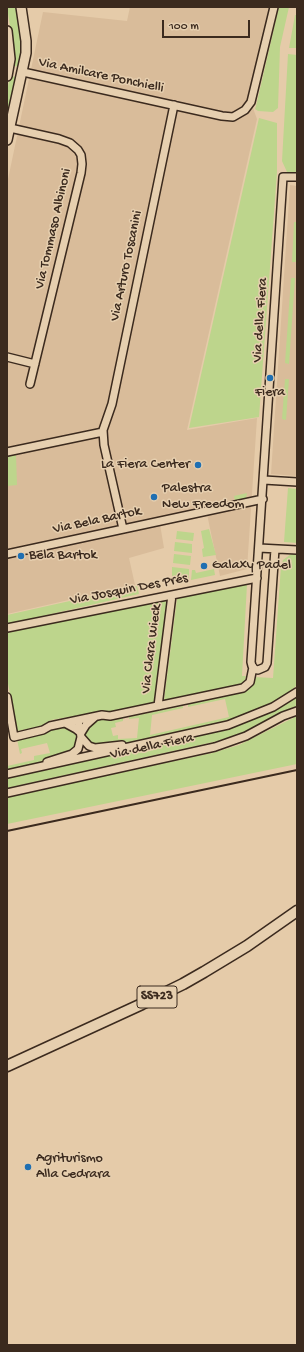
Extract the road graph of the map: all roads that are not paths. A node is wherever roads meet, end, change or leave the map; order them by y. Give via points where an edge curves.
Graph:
1 (21, 7) edge
2 (274, 7) edge
3 (7, 37) edge
4 (23, 72) junction
5 (8, 73) edge
6 (174, 105) junction
7 (8, 133) edge
8 (297, 177) edge
9 (7, 357) edge
10 (35, 364) junction
11 (30, 384) dead end
12 (103, 432) junction
13 (7, 452) edge
14 (264, 480) junction
15 (297, 482) edge
16 (262, 499) junction
17 (123, 529) junction
18 (259, 548) junction
19 (275, 549) junction
20 (297, 550) edge
21 (7, 554) edge
22 (257, 578) junction
23 (172, 595) junction
24 (7, 628) edge
25 (253, 668) junction
26 (297, 692) edge
27 (7, 697) edge
28 (158, 706) junction
29 (297, 711) edge
30 (95, 717) junction
31 (78, 720) junction
32 (65, 723) junction
33 (81, 735) junction
34 (135, 746) junction
35 (37, 768) junction
36 (7, 774) edge
37 (7, 792) edge
38 (297, 911) edge
39 (7, 1066) edge

1 - 4 main road via 26,45
2 - 6 street, Via Amilcare Ponchielli via 248,108 230,117
3 - 5 main road via 10,59
4 - 5 main road
4 - 6 street, Via Amilcare Ponchielli
4 - 7 main road
6 - 12 street, Via Arturo Toscanini via 112,404
7 - 10 street, Via Tommaso Albinoni via 65,141 75,146 82,159 81,173
8 - 14 street, Via della Fiera via 283,177
9 - 10 street
10 - 11 street, Via Tommaso Albinoni
12 - 13 street
12 - 17 street, Via Arturo Toscanini
14 - 15 street
14 - 16 street, Via della Fiera
16 - 17 street, Via Bela Bartok
16 - 18 street, Via della Fiera
17 - 21 street, Via Bela Bartok
18 - 19 street
18 - 22 street, Via della Fiera
19 - 20 street
19 - 25 street via 267,663 262,670
22 - 23 street, Via Josquin Des Prés
22 - 25 street, Via della Fiera via 251,662
23 - 24 street, Via Josquin Des Prés
23 - 28 street, Via Clara Wieck
25 - 28 street, Via della Fiera via 251,680 243,688
26 - 34 street, Via della Fiera via 249,718
27 - 32 street, Via della Fiera via 14,737
28 - 30 street, Via della Fiera
29 - 37 street, Via della Fiera via 246,736 215,747
30 - 31 street, Via della Fiera
30 - 33 street, Via della Fiera via 86,725
31 - 32 street, Via della Fiera
31 - 33 street
32 - 33 street, Via della Fiera via 74,727
33 - 34 street, Via della Fiera via 89,746 95,748
33 - 35 street, Via della Fiera via 79,746 74,752 49,760
34 - 35 street, Via della Fiera
35 - 36 street, Via della Fiera
38 - 39 highway, SS723 via 247,946 188,981

